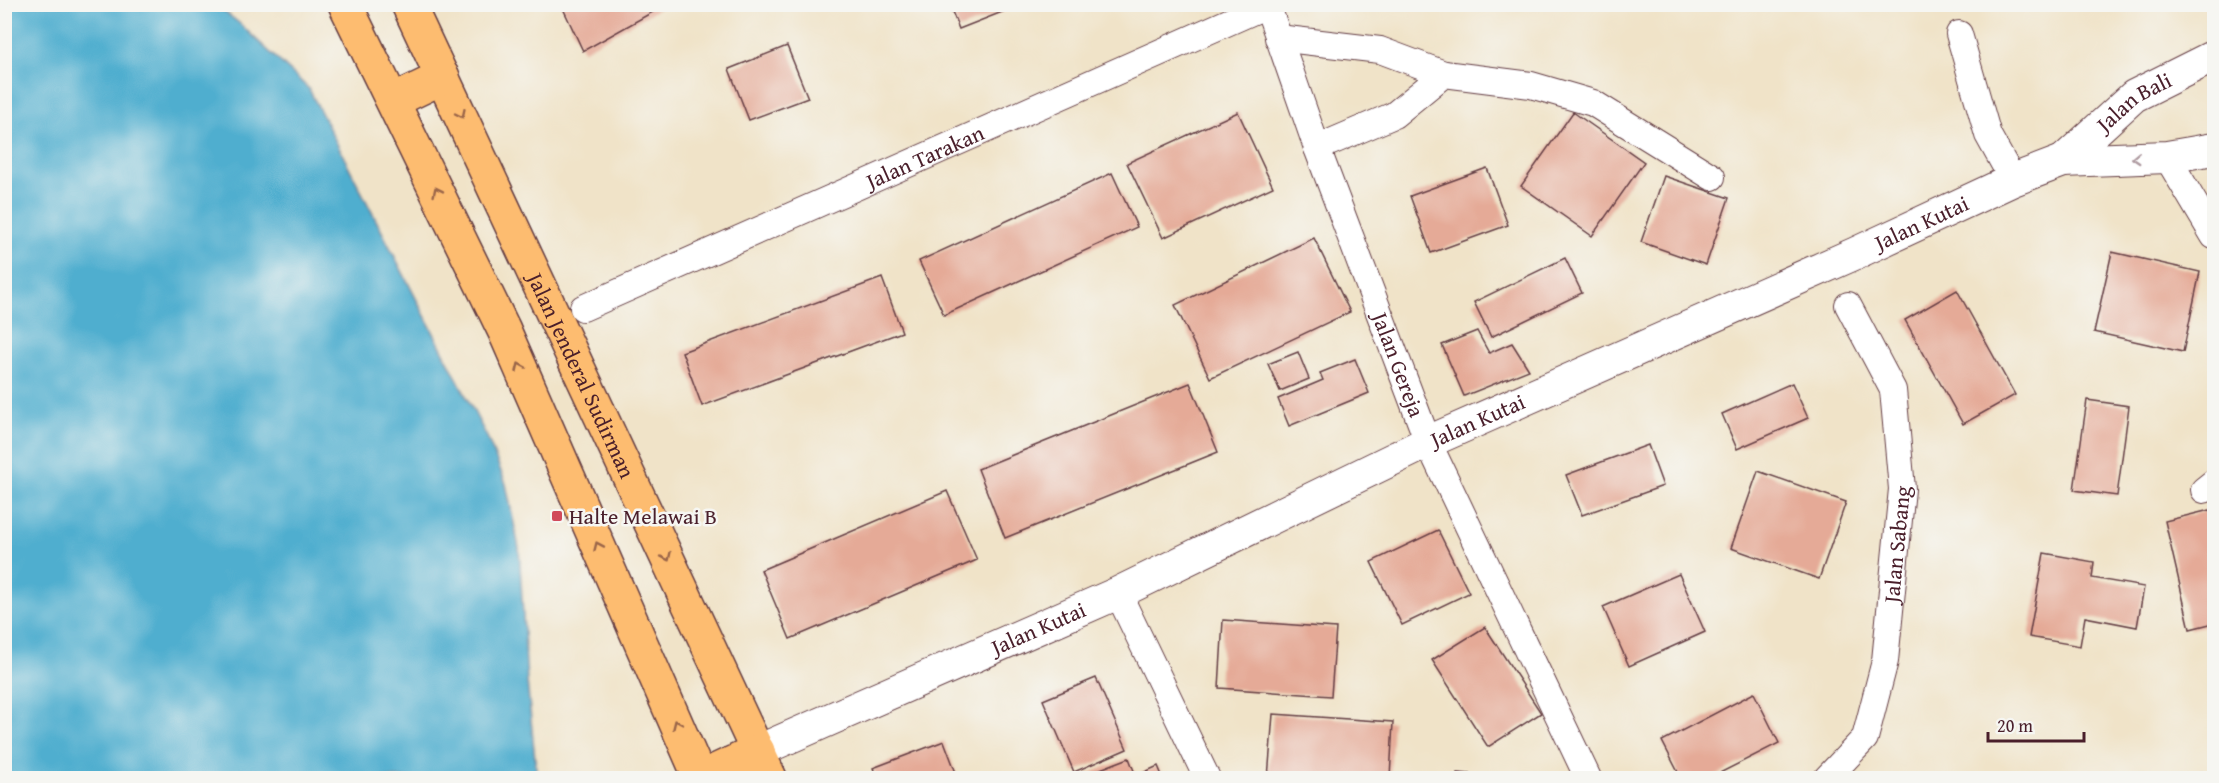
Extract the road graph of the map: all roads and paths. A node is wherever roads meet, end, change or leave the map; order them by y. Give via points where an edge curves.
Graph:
1 (345, 4) edge
2 (408, 4) edge
3 (1267, 5) edge
4 (1959, 34) dead end
5 (1278, 38) junction
6 (2214, 56) edge
7 (1444, 74) junction
8 (443, 76) junction
9 (393, 101) junction
10 (1317, 148) junction
11 (2214, 148) edge
12 (2167, 157) junction
13 (2064, 161) junction
14 (1712, 177) dead end
15 (2013, 180) junction
16 (2214, 236) edge
17 (1848, 305) dead end
18 (583, 308) dead end
19 (1428, 442) junction
20 (1118, 593) junction
21 (764, 765) edge
22 (700, 778) edge
23 (1207, 778) edge
24 (1588, 778) edge
25 (1827, 778) edge

1 - 9 highway
2 - 8 highway, Jalan Jenderal Sudirman
3 - 5 street, Jalan Gereja
3 - 18 street, Jalan Tarakan
4 - 15 street via 1988,135
5 - 7 street via 1380,50
5 - 10 street, Jalan Gereja
6 - 13 street, Jalan Bali via 2134,96
7 - 10 street via 1394,115
7 - 14 street via 1531,85 1593,103
8 - 9 highway
8 -> 21 highway, Jalan Jenderal Sudirman
22 -> 9 highway via 504,330
10 - 19 street, Jalan Gereja
11 - 12 street, Jalan Kutai
12 -> 13 street, Jalan Kutai
12 - 16 street
13 - 15 street, Jalan Kutai
15 - 19 street, Jalan Kutai
17 - 25 street, Jalan Sabang via 1893,390 1902,489 1885,661 1868,727 1865,738
19 - 20 street, Jalan Kutai
19 - 24 street, Jalan Gereja
20 - 21 street, Jalan Kutai
20 - 23 street
21 - 22 highway

